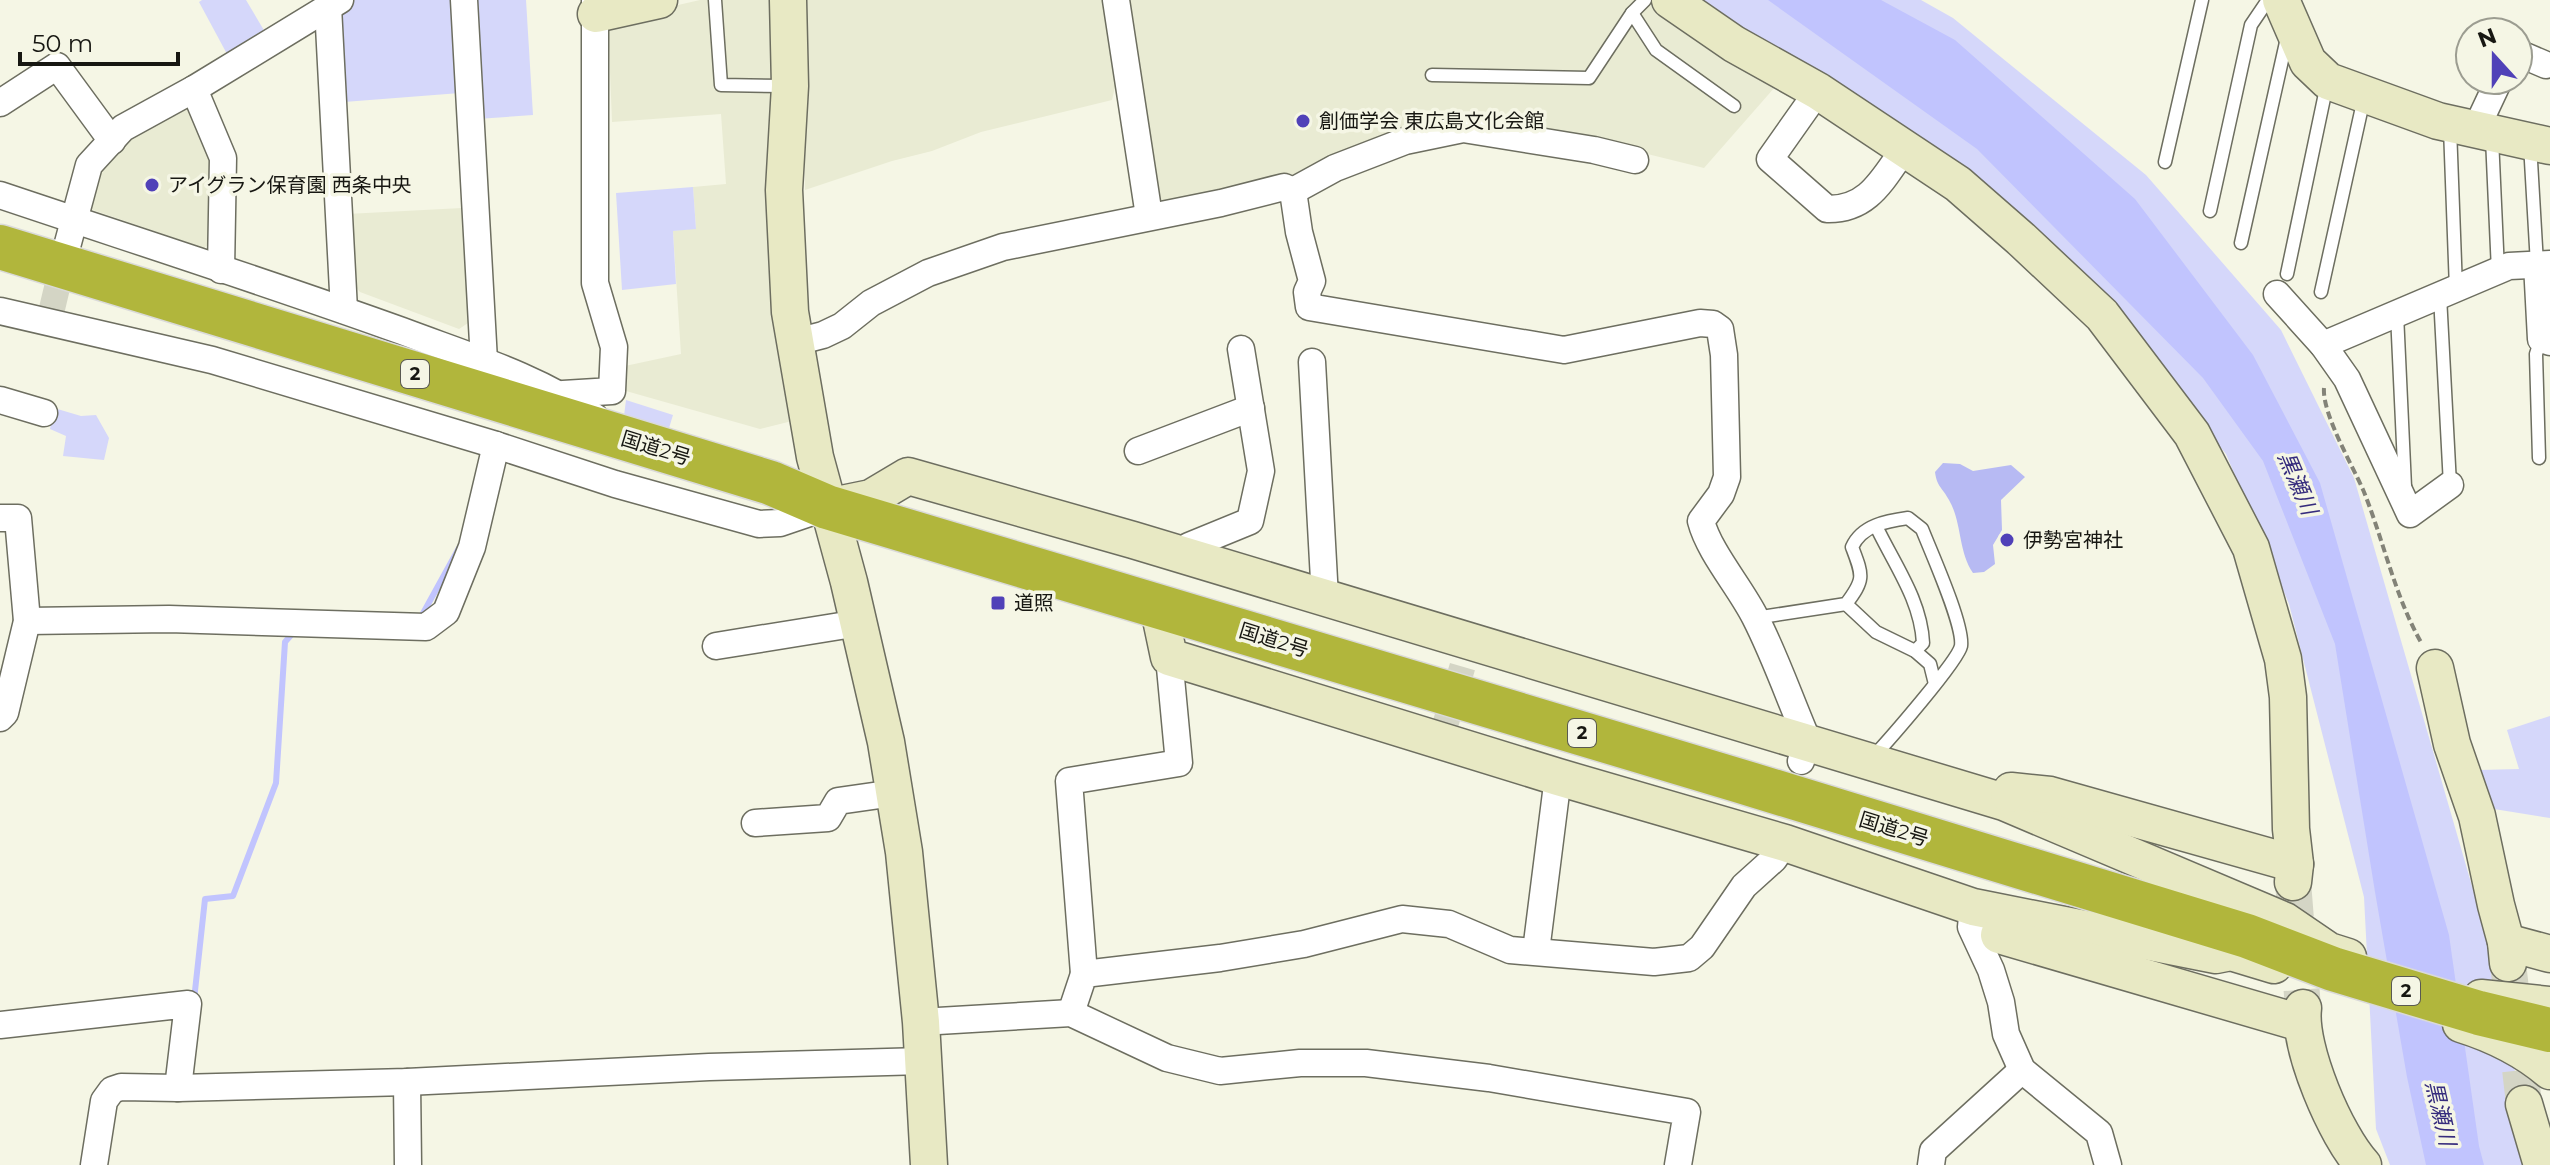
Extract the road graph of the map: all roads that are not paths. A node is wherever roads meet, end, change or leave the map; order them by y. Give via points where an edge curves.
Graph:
1 (464, 0) edge
2 (659, 0) edge
3 (715, 0) edge
4 (788, 0) edge
5 (1116, 0) edge
6 (1645, 0) edge
7 (1670, 0) edge
8 (2202, 0) edge
9 (334, 4) edge
10 (596, 7) edge
11 (2280, 8) edge
12 (1632, 13) junction
13 (2534, 60) edge
14 (2546, 65) dead end
15 (1432, 75) dead end
16 (2328, 81) junction
17 (790, 86) junction
18 (194, 89) junction
19 (1818, 91) junction
20 (2365, 94) junction
21 (2490, 96) edge
22 (0, 103) edge
23 (1734, 106) dead end
24 (2473, 128) junction
25 (112, 141) junction
26 (2540, 143) edge
27 (1905, 148) junction
28 (1635, 160) dead end
29 (2165, 162) dead end
30 (1293, 191) junction
31 (0, 195) edge
32 (2210, 211) dead end
33 (1149, 216) junction
34 (74, 220) junction
35 (2241, 243) dead end
36 (0, 247) edge
37 (65, 254) tunnel mouth
38 (2543, 264) edge
39 (221, 270) junction
40 (2498, 271) junction
41 (2282, 284) joint
42 (2321, 292) dead end
43 (2448, 292) junction
44 (344, 310) junction
45 (0, 311) edge
46 (2397, 314) junction
47 (2546, 341) edge
48 (796, 342) junction
49 (1241, 349) dead end
50 (2326, 352) junction
51 (484, 361) junction
52 (1312, 362) dead end
53 (563, 394) junction
54 (0, 400) edge
55 (1251, 408) junction
56 (44, 413) dead end
57 (626, 439) junction
58 (496, 445) junction
59 (1138, 451) dead end
60 (2539, 458) dead end
61 (2450, 485) joint
62 (2402, 497) junction
63 (827, 507) junction
64 (0, 518) edge
65 (1876, 526) junction
66 (1189, 546) dead end
67 (1325, 598) junction
68 (1846, 604) junction
69 (1158, 605) junction
70 (1755, 618) junction
71 (27, 621) junction
72 (859, 623) junction
73 (716, 646) dead end
74 (1915, 651) junction
75 (1169, 657) junction
76 (2435, 668) dead end
77 (1935, 684) junction
78 (0, 718) edge
79 (1804, 752) junction
80 (1868, 762) junction
81 (1558, 777) junction
82 (894, 793) junction
83 (2004, 802) junction
84 (755, 823) dead end
85 (1779, 834) junction
86 (1972, 917) junction
87 (1536, 951) junction
88 (2550, 954) edge
89 (2332, 968) junction
90 (1084, 974) junction
91 (2550, 1005) edge
92 (1071, 1013) junction
93 (2478, 1013) junction
94 (921, 1022) junction
95 (0, 1025) edge
96 (2550, 1030) edge
97 (923, 1061) junction
98 (2022, 1070) junction
99 (2550, 1071) edge
100 (407, 1082) junction
101 (178, 1088) junction
102 (2535, 1116) tunnel mouth
103 (94, 1165) edge
104 (408, 1165) edge
105 (929, 1165) edge
106 (1678, 1165) edge
107 (1931, 1165) edge
108 (2108, 1165) edge
109 (2363, 1165) edge
110 (2542, 1165) edge

1 - 51 street
2 - 10 street
3 - 17 lane via 721,85
4 - 17 street
5 - 33 street
6 - 12 lane
7 - 19 street
8 - 29 lane
9 - 18 street
9 - 44 street
10 - 53 street via 595,283 614,347 612,391
11 - 16 street via 2308,62
11 - 32 lane via 2251,25
11 - 35 lane
12 - 15 lane via 1589,78
12 - 23 lane via 1656,50
13 - 14 street
16 - 20 street
16 - 41 lane
17 - 48 street via 784,190
18 - 25 street via 123,128
18 - 39 street via 223,158
19 - 27 street
19 - 27 street via 1770,159 1827,209 1844,210 1870,196
20 - 24 street
20 - 42 lane
21 - 24 street
22 - 25 street via 57,66
24 - 26 street
24 - 40 lane
24 - 43 lane
25 - 34 street via 89,165
26 - 38 lane
27 - 83 street via 1968,193 2102,315 2199,447 2251,548 2283,659 2294,873 2050,795 2011,791
28 - 30 street via 1463,129 1405,141
30 - 33 street via 1284,187
30 - 70 street via 1312,281 1309,307 1564,350 1700,323 1720,329 1727,477 1701,521 1705,537
31 - 34 street
33 - 48 street via 1003,247 928,273 871,303 842,326
34 - 37 street
34 - 39 street
36 - 57 highway, 国道2号 / 2
38 - 40 street
38 - 47 street
39 - 44 street
40 - 43 street
41 - 50 street
43 - 46 street
43 - 61 lane
44 - 51 street
45 - 58 street via 50,318 212,360
46 - 50 street
46 - 62 lane
47 - 60 lane via 2536,354
48 - 63 street
49 - 55 street
50 - 62 street via 2347,379
51 - 53 street
52 - 67 street
53 - 57 street
54 - 56 street
55 - 59 street
55 - 66 street via 1261,471 1250,521
57 - 63 highway, 国道2号 / 2 via 771,483
58 - 63 street via 759,524 780,523
58 - 71 street via 472,547 446,612 426,627 169,619
61 - 62 street via 2410,514
63 - 67 street via 871,498 908,476
63 - 69 highway, 国道2号 / 2
63 - 72 street
64 - 71 street via 18,518
65 - 68 lane via 1852,547 1861,584
65 - 74 lane via 1914,597 1923,643
65 - 77 lane via 1908,518 1922,529 1961,645
67 - 79 street via 1468,649
68 - 70 lane
68 - 74 lane via 1876,632
69 - 75 street
69 - 89 highway, 国道2号 / 2 via 2247,936
70 - 79 street via 1804,732
71 - 78 street
72 - 73 street
72 - 82 street
74 - 77 lane via 1930,664
75 - 81 street via 1442,734
75 - 90 street via 1179,763 1069,781
76 - 88 street via 2452,744 2477,816 2507,952
77 - 80 lane
79 - 80 street
80 - 83 street
81 - 85 street
81 - 87 street
82 - 84 street via 838,801 828,818
82 - 94 street
83 - 89 street via 2285,921
85 - 86 street
85 - 87 street via 1774,859 1744,886 1689,958 1654,962
86 - 89 street
86 - 98 street via 2001,1002 2006,1034
86 - 109 street via 2302,1016 2324,1101
87 - 90 street via 1510,950 1449,924 1402,919 1304,944
89 - 93 highway, 国道2号 / 2
90 - 92 street
91 - 93 street
92 - 94 street
92 - 106 street via 1167,1058 1220,1071 1366,1063 1687,1112
93 - 96 highway, 国道2号 / 2
93 - 99 street
94 - 97 street
95 - 101 street via 188,1004
97 - 100 street
97 - 105 street
98 - 107 street via 1933,1151
98 - 108 street via 2099,1133
100 - 101 street
100 - 104 street
101 - 103 street via 112,1090 104,1101
102 - 110 street

